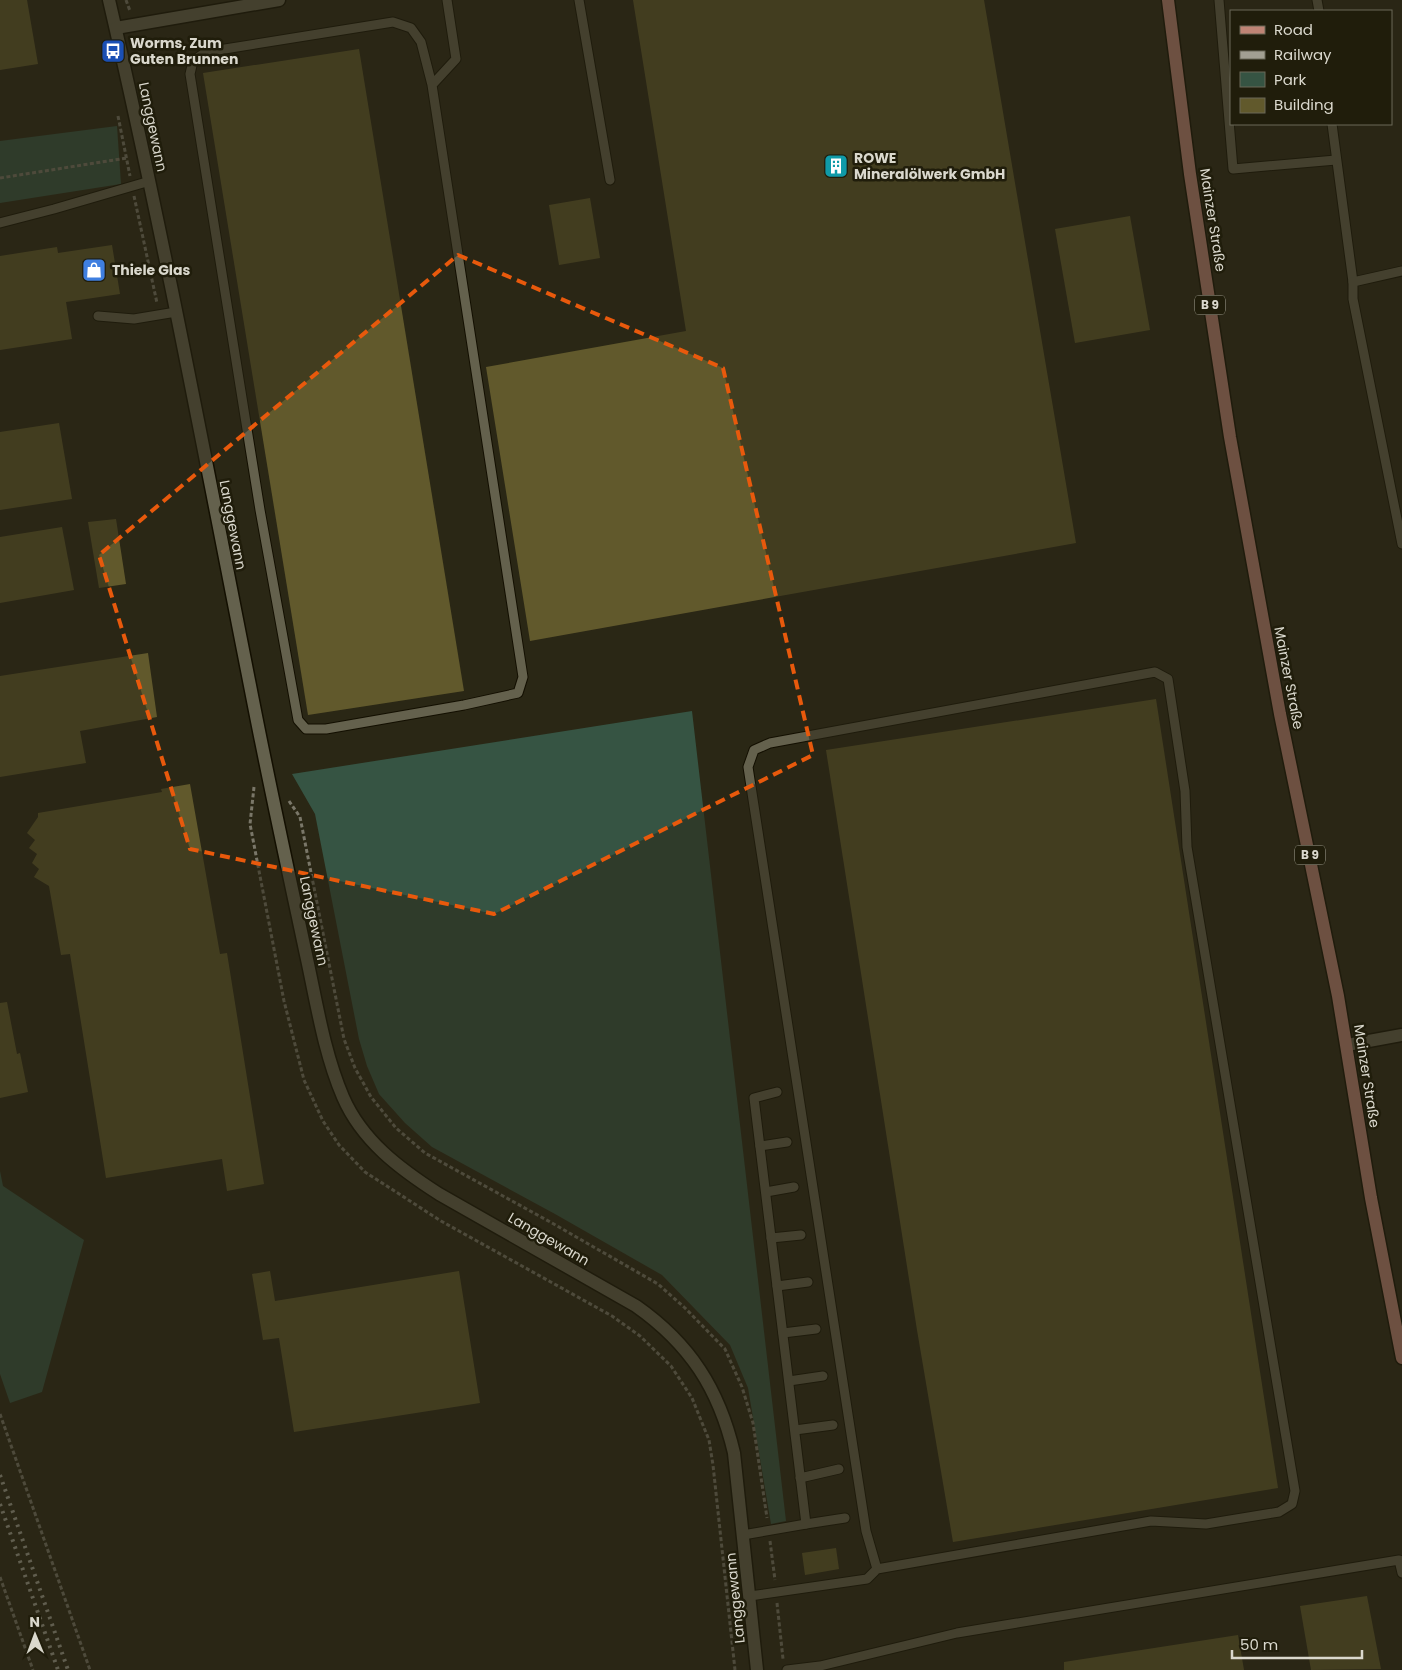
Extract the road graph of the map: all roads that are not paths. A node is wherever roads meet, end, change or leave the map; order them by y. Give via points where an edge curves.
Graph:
1 (109, 0) edge
2 (279, 0) edge
3 (447, 0) edge
4 (579, 0) edge
5 (1168, 0) edge
6 (1219, 0) edge
7 (224, 4) edge
8 (116, 28) junction
9 (432, 85) junction
10 (1332, 125) edge
11 (1336, 160) junction
12 (610, 180) dead end
13 (150, 181) junction
14 (0, 223) edge
15 (1402, 270) edge
16 (1353, 282) junction
17 (176, 312) junction
18 (98, 316) dead end
19 (1402, 544) edge
20 (1402, 1035) edge
21 (1347, 1045) junction
22 (777, 1092) dead end
23 (787, 1142) dead end
24 (760, 1146) junction
25 (794, 1187) dead end
26 (766, 1192) junction
27 (801, 1235) dead end
28 (771, 1238) junction
29 (808, 1282) dead end
30 (777, 1286) junction
31 (816, 1329) dead end
32 (783, 1333) junction
33 (1402, 1358) edge
34 (824, 1376) dead end
35 (789, 1381) junction
36 (833, 1425) dead end
37 (795, 1430) junction
38 (839, 1469) dead end
39 (800, 1478) junction
40 (845, 1518) dead end
41 (806, 1524) junction
42 (743, 1536) junction
43 (877, 1569) junction
44 (1402, 1573) edge
45 (750, 1596) junction
46 (757, 1670) edge
47 (786, 1670) edge

1 - 8 street, Langgewann
2 - 7 street
3 - 9 lane via 456,59
4 - 12 lane
5 - 21 main road, Mainzer Straße / B 9 via 1190,174 1232,446 1280,714
6 - 11 lane via 1233,169
7 - 8 street
8 - 13 street, Langgewann
9 - 9 lane via 523,677 518,693 326,729 306,729 298,720 260,510 190,74 193,61 206,52 393,22 411,28 420,42
10 - 11 lane
11 - 16 lane
13 - 14 lane
13 - 17 street, Langgewann
15 - 16 lane
16 - 19 lane via 1353,299
17 - 18 lane via 134,319
17 - 42 street, Langgewann via 326,1047 344,1099 361,1128 385,1157 410,1176 636,1306 658,1321 678,1342 709,1384 728,1428 734,1453
20 - 21 street
21 - 33 main road, Mainzer Straße / B 9 via 1371,1198
22 - 24 lane via 754,1098
23 - 24 lane
24 - 26 lane
25 - 26 lane
26 - 28 lane
27 - 28 lane
28 - 30 lane
29 - 30 lane
30 - 32 lane
31 - 32 lane
32 - 35 lane
34 - 35 lane
35 - 37 lane
36 - 37 lane
37 - 39 lane
38 - 39 lane
39 - 41 lane
40 - 41 lane
41 - 42 lane
42 - 45 street, Langgewann
43 - 43 lane via 866,1531 748,768 754,750 770,743 1155,672 1168,679 1185,791 1187,847 1295,1491 1292,1504 1279,1512 1206,1524 1151,1521
43 - 45 lane via 867,1580
44 - 47 lane via 1400,1560 957,1633 820,1666
45 - 46 street, Langgewann

